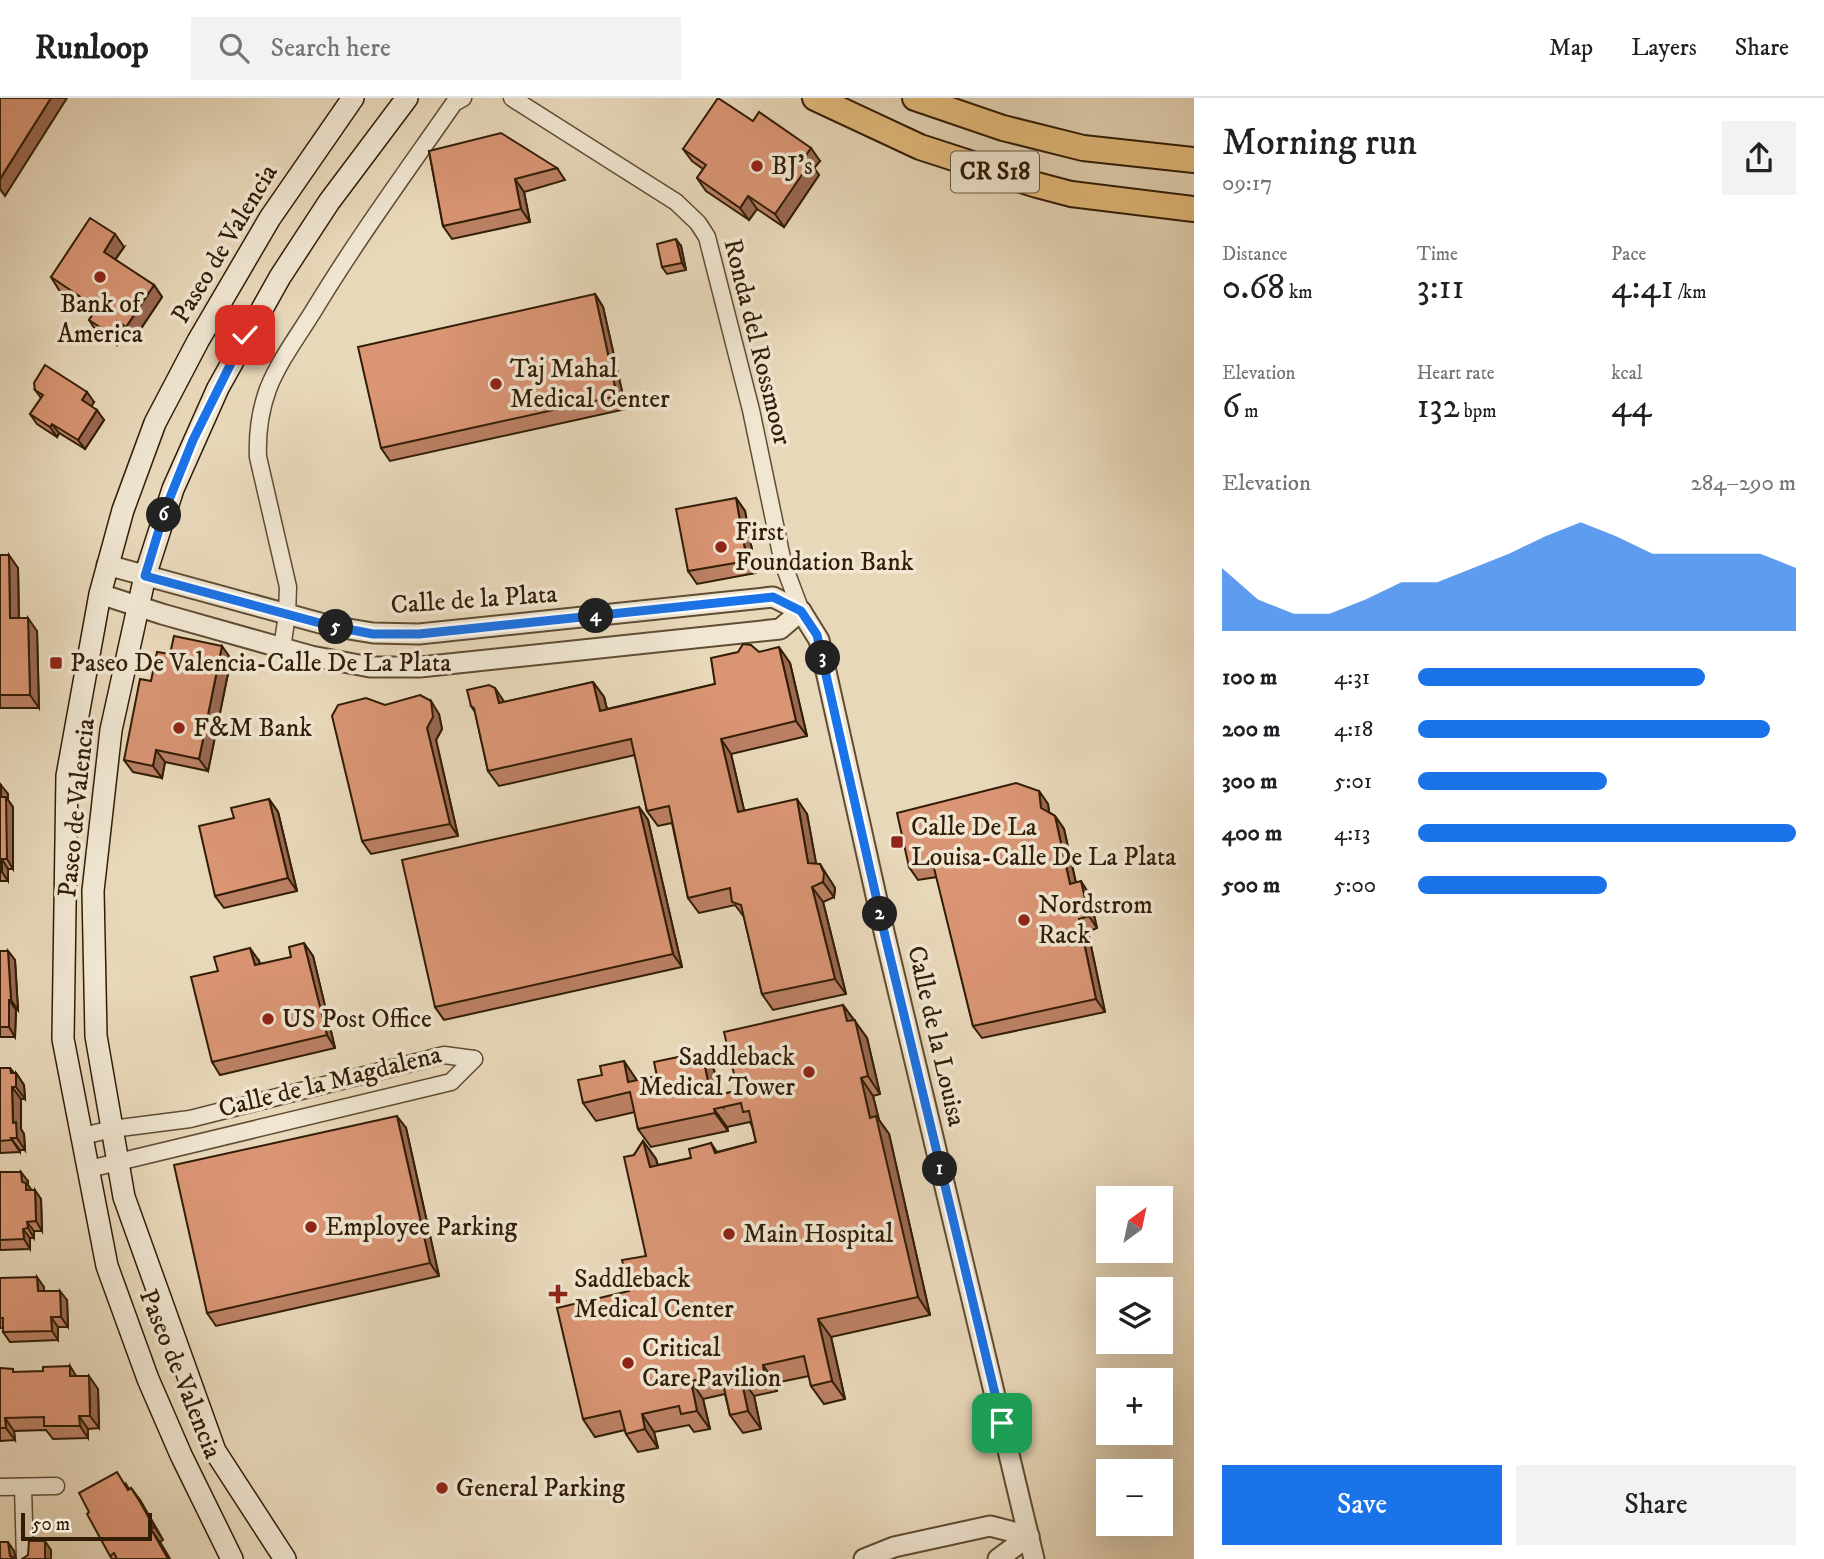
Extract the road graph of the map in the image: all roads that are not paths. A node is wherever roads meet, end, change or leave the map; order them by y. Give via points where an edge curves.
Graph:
1 (353, 98) edge
2 (407, 98) edge
3 (422, 98) edge
4 (463, 98) edge
5 (512, 98) edge
6 (815, 98) edge
7 (915, 98) edge
8 (373, 145) junction
9 (1194, 160) edge
10 (1194, 209) edge
11 (107, 565) junction
12 (145, 576) junction
13 (100, 594) junction
14 (138, 606) junction
15 (801, 611) junction
16 (287, 615) junction
17 (282, 648) junction
18 (112, 1129) junction
19 (83, 1136) junction
20 (118, 1160) junction
21 (89, 1168) junction
22 (56, 1486) dead end
23 (0, 1487) edge
24 (23, 1487) junction
25 (1029, 1536) junction
26 (25, 1559) edge
27 (232, 1559) edge
28 (285, 1559) edge
29 (864, 1559) edge
30 (998, 1559) edge
31 (1034, 1559) edge

1 - 11 main road, Paseo de Valencia via 270,218 155,423
2 - 8 main road, Paseo de Valencia
3 - 8 main road via 391,137
4 - 16 street via 454,103 342,263 269,388 260,415 258,457 288,587
5 - 15 street, Ronda del Rossmoor via 676,202 707,237 783,564
6 - 10 main road, CR S18 via 920,147 1037,185 1071,194
7 - 9 main road, CR S18 via 1003,128 1083,148
8 - 12 main road, Paseo de Valencia via 329,202 245,335 178,477
11 - 12 street, Calle de la Plata
11 - 13 main road, Paseo de Valencia
12 - 14 main road, Paseo de Valencia
12 - 16 street, Calle de la Plata
13 - 14 street
13 - 19 main road, Paseo de Valencia via 67,776 63,1039
14 - 17 street
14 - 18 main road, Paseo de Valencia via 111,730 93,891 96,1036
15 - 16 street, Calle de la Plata via 773,597 419,634 373,634
15 - 17 street via 780,629 420,667 350,664
15 - 25 street, Calle de la Louisa via 819,640
16 - 17 street
18 - 19 street, Calle de la Magdalena
18 - 20 main road, Paseo de Valencia
18 - 20 street, Calle de la Magdalena via 190,1119 444,1055 474,1059 451,1082
19 - 21 main road, Paseo de Valencia
20 - 21 street, Calle de la Magdalena
20 - 28 main road, Paseo de Valencia via 124,1197 215,1451
21 - 27 main road, Paseo de Valencia via 107,1266 148,1379
22 - 24 street
23 - 24 street
24 - 26 street
25 - 29 street via 990,1526 894,1547
25 - 30 street
25 - 31 street, Calle de la Louisa

